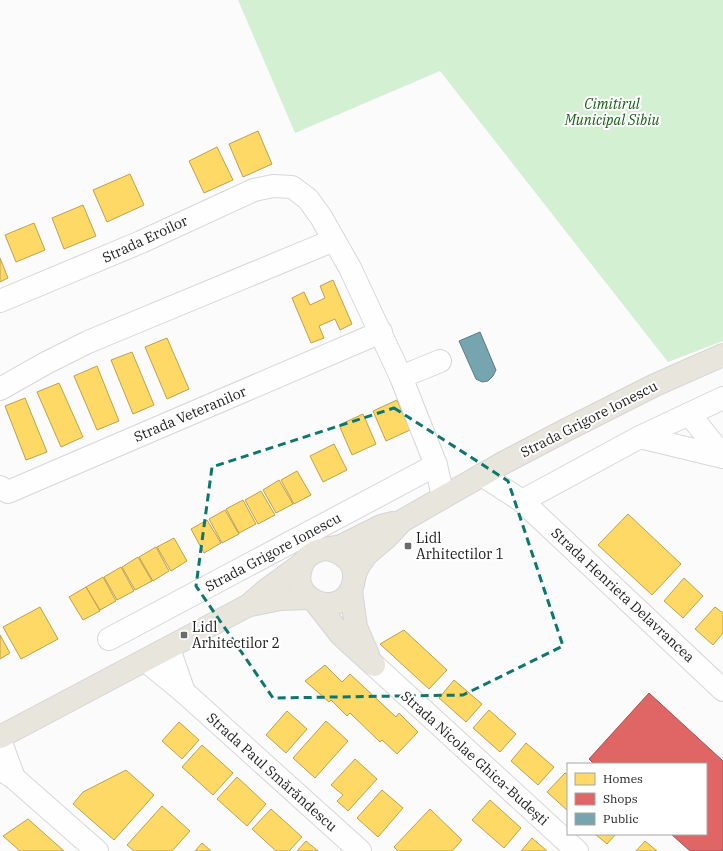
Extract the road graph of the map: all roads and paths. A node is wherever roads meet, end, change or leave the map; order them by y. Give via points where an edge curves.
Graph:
1 (334, 240) junction
2 (0, 301) edge
3 (381, 332) junction
4 (723, 355) edge
5 (440, 361) dead end
6 (401, 377) junction
7 (0, 389) edge
8 (723, 398) edge
9 (689, 414) junction
10 (640, 437) junction
11 (723, 457) edge
12 (503, 463) junction
13 (436, 465) junction
14 (482, 475) junction
15 (0, 488) edge
16 (450, 493) junction
17 (522, 501) junction
18 (402, 521) junction
19 (325, 549) junction
20 (302, 564) junction
21 (353, 583) junction
22 (312, 600) junction
23 (249, 605) junction
24 (109, 640) dead end
25 (169, 649) junction
26 (146, 661) junction
27 (374, 665) junction
28 (723, 690) edge
29 (185, 693) junction
30 (0, 737) edge
31 (0, 740) edge
32 (5, 777) edge
33 (97, 851) edge
34 (360, 851) edge
35 (577, 851) edge

1 - 2 street, Strada Eroilor via 308,199 292,187 273,186 254,190 141,242
1 - 3 street
1 - 7 street via 88,342
3 - 6 street
3 - 15 street, Strada Veteranilor via 8,492
4 - 12 main road, Strada Grigore Ionescu via 656,385
5 - 6 street
6 - 13 street
8 - 9 street
9 - 10 street
9 - 11 street
10 - 11 street
10 - 17 street
12 - 14 main road, Strada Grigore Ionescu
12 - 17 street, Strada Henrieta Delavrancea
13 - 16 street
13 - 24 street, Strada Grigore Ionescu
14 - 16 main road, Strada Grigore Ionescu
14 - 17 street, Strada Henrieta Delavrancea
16 - 18 main road, Strada Grigore Ionescu
17 - 28 street, Strada Henrieta Delavrancea
18 - 19 main road, Strada Grigore Ionescu via 381,526 347,544
18 - 21 main road, Strada Grigore Ionescu via 367,554 359,565
19 - 20 main road, Strada Grigore Ionescu via 308,556
19 - 21 main road, Strada Grigore Ionescu via 342,554 349,561 353,568
20 - 22 main road, Strada Grigore Ionescu via 299,582
20 - 23 main road, Strada Grigore Ionescu
21 - 22 main road, Strada Grigore Ionescu via 346,597 340,602 324,604
21 - 27 main road via 356,627
22 - 23 main road, Strada Grigore Ionescu via 280,600
22 - 27 main road via 341,635
23 - 25 main road, Strada Grigore Ionescu
25 - 26 main road, Strada Grigore Ionescu
25 - 29 street, Strada Paul Smărăndescu
26 - 29 street, Strada Paul Smărăndescu
26 - 30 main road, Strada Grigore Ionescu
27 - 35 street, Strada Nicolae Ghica-Budești
29 - 34 street, Strada Paul Smărăndescu
31 - 32 street
32 - 33 street

